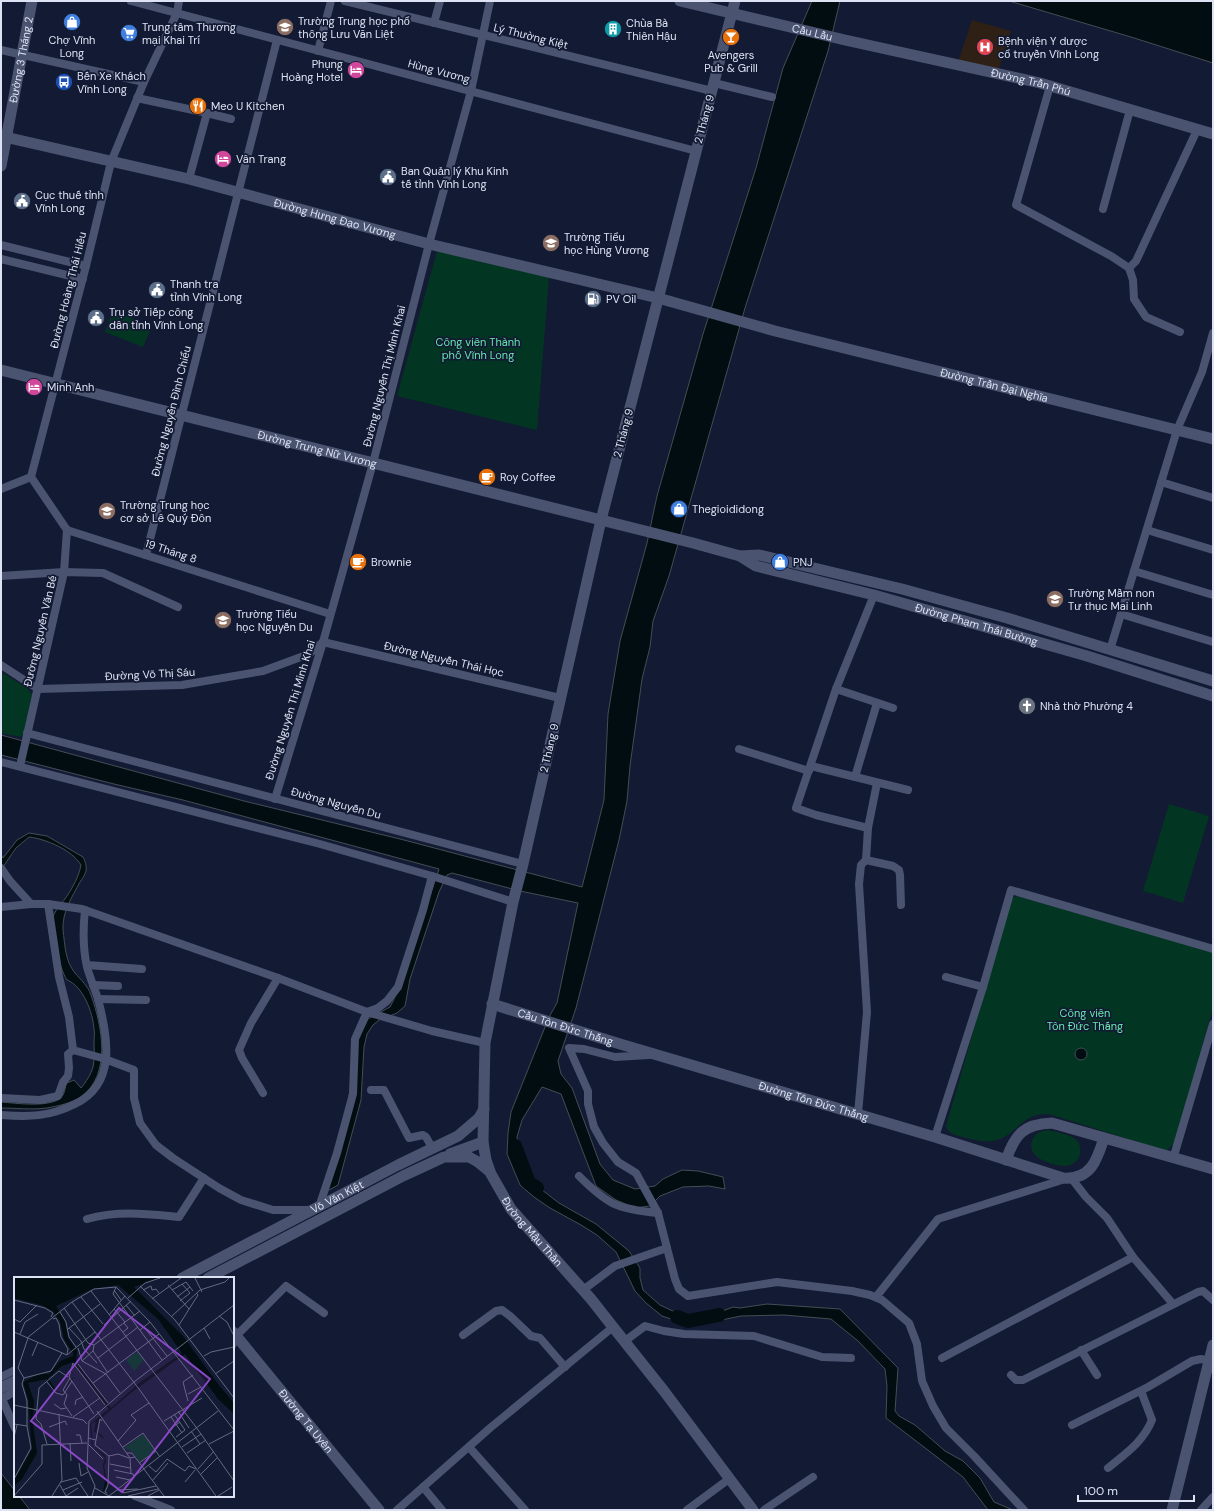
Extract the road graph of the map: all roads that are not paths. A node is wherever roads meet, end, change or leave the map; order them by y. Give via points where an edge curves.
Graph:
1 (32, 1) edge
2 (131, 1) edge
3 (179, 1) edge
4 (331, 1) edge
5 (345, 1) edge
6 (440, 1) edge
7 (490, 1) edge
8 (680, 1) edge
9 (735, 1) edge
10 (177, 12) junction
11 (732, 13) junction
12 (434, 23) junction
13 (482, 35) junction
14 (277, 40) junction
15 (845, 40) joint
16 (1, 50) edge
17 (318, 51) junction
18 (22, 55) junction
19 (144, 82) junction
20 (1050, 86) junction
21 (713, 87) junction
22 (470, 91) junction
23 (772, 97) dead end
24 (137, 98) junction
25 (1130, 110) junction
26 (207, 113) junction
27 (231, 119) dead end
28 (1197, 130) junction
29 (1213, 134) edge
30 (4, 137) edge
31 (696, 151) junction
32 (111, 162) junction
33 (1, 166) edge
34 (189, 180) junction
35 (238, 192) junction
36 (1103, 208) dead end
37 (429, 244) junction
38 (1, 245) edge
39 (1, 259) edge
40 (86, 266) junction
41 (1129, 268) junction
42 (83, 279) junction
43 (658, 298) junction
44 (670, 302) joint
45 (1180, 332) dead end
46 (1213, 333) edge
47 (1, 370) edge
48 (55, 384) junction
49 (181, 415) junction
50 (1177, 430) junction
51 (1213, 439) edge
52 (373, 463) junction
53 (31, 477) junction
54 (1161, 482) junction
55 (1, 489) edge
56 (1213, 498) edge
57 (601, 520) junction
58 (66, 530) junction
59 (1147, 530) junction
60 (694, 543) joint
61 (1213, 550) edge
62 (146, 555) junction
63 (740, 556) junction
64 (1134, 571) junction
65 (64, 572) junction
66 (1, 576) edge
67 (877, 583) junction
68 (874, 595) junction
69 (1213, 595) edge
70 (178, 607) dead end
71 (330, 614) junction
72 (1121, 614) junction
73 (323, 642) junction
74 (1213, 642) edge
75 (1110, 650) junction
76 (1150, 662) junction
77 (1, 665) edge
78 (1147, 674) junction
79 (1212, 678) edge
80 (38, 689) junction
81 (836, 689) junction
82 (1213, 696) edge
83 (560, 698) junction
84 (877, 703) junction
85 (893, 708) dead end
86 (27, 735) junction
87 (739, 749) dead end
88 (1, 762) edge
89 (21, 764) junction
90 (810, 769) junction
91 (855, 777) junction
92 (878, 783) junction
93 (908, 790) dead end
94 (275, 799) junction
95 (868, 828) junction
96 (866, 860) junction
97 (522, 866) junction
98 (1, 868) edge
99 (432, 876) junction
100 (514, 898) junction
101 (31, 904) junction
102 (50, 904) junction
103 (900, 905) dead end
104 (1, 907) edge
105 (85, 910) junction
106 (1213, 949) edge
107 (87, 965) junction
108 (142, 969) dead end
109 (946, 977) dead end
110 (278, 978) junction
111 (93, 985) junction
112 (118, 986) dead end
113 (982, 987) junction
114 (98, 1000) junction
115 (146, 1000) dead end
116 (492, 1004) junction
117 (369, 1013) junction
118 (1213, 1024) edge
119 (485, 1043) junction
120 (620, 1044) joint
121 (76, 1051) junction
122 (655, 1054) junction
123 (104, 1059) junction
124 (371, 1090) dead end
125 (263, 1093) dead end
126 (1, 1098) edge
127 (484, 1108) junction
128 (858, 1114) junction
129 (1, 1115) edge
130 (460, 1134) junction
131 (935, 1137) junction
132 (1104, 1138) junction
133 (483, 1142) junction
134 (436, 1147) junction
135 (444, 1157) junction
136 (1173, 1159) junction
137 (1006, 1160) junction
138 (1213, 1169) edge
139 (490, 1172) junction
140 (579, 1176) dead end
141 (204, 1178) junction
142 (1069, 1179) junction
143 (317, 1208) junction
144 (658, 1213) junction
145 (87, 1219) dead end
146 (667, 1248) junction
147 (1134, 1257) junction
148 (186, 1277) edge
149 (210, 1277) edge
150 (583, 1290) junction
151 (876, 1297) junction
152 (1213, 1300) edge
153 (1173, 1304) junction
154 (324, 1313) dead end
155 (614, 1327) junction
156 (463, 1335) dead end
157 (234, 1337) edge
158 (625, 1341) junction
159 (1213, 1345) edge
160 (1081, 1350) junction
161 (851, 1358) dead end
162 (942, 1358) dead end
163 (1209, 1360) junction
164 (565, 1367) junction
165 (14, 1370) edge
166 (1011, 1375) dead end
167 (1097, 1375) dead end
168 (1, 1377) edge
169 (14, 1381) edge
170 (1141, 1390) junction
171 (14, 1391) edge
172 (1, 1395) edge
173 (1072, 1425) dead end
174 (14, 1426) edge
175 (470, 1447) junction
176 (1108, 1468) dead end
177 (813, 1477) dead end
178 (729, 1479) junction
179 (423, 1487) junction
180 (138, 1497) edge
181 (1213, 1497) edge
182 (171, 1510) edge
183 (378, 1510) edge
184 (397, 1510) edge
185 (442, 1510) edge
186 (525, 1510) edge
187 (687, 1510) edge
188 (753, 1510) edge
189 (764, 1510) edge
190 (1024, 1510) edge
191 (1172, 1510) edge
192 (1201, 1510) edge

1 - 18 main road, Đường 3 Tháng 2
2 - 10 street, Hùng Vương
3 - 10 street, Đường Hoàng Thái Hiếu
4 - 17 street
5 - 12 street, Lý Thường Kiệt
6 - 12 street
7 - 13 street, Đường Nguyễn Thị Minh Khai
8 - 11 main road, Cầu Lầu
9 - 11 main road, 2 Tháng 9
10 - 14 street, Hùng Vương
10 - 19 street, Đường Hoàng Thái Hiếu
11 - 15 main road, Cầu Lầu
11 - 21 main road, 2 Tháng 9
12 - 13 street, Lý Thường Kiệt
13 - 21 street, Lý Thường Kiệt
13 - 22 street, Đường Nguyễn Thị Minh Khai
14 - 17 street, Hùng Vương
14 - 35 street, Đường Nguyễn Đình Chiểu
15 - 20 main road, Đường Trần Phú
16 - 18 street
17 - 22 street, Hùng Vương
18 - 19 street
18 - 30 main road, Đường 3 Tháng 2
19 - 24 street, Đường Hoàng Thái Hiếu
20 - 25 main road, Đường Trần Phú
20 - 41 street via 1016,205
21 - 23 street, Lý Thường Kiệt
21 - 31 main road, 2 Tháng 9
22 - 31 street, Hùng Vương
22 - 37 street, Đường Nguyễn Thị Minh Khai
24 - 26 street
24 - 32 street, Đường Hoàng Thái Hiếu
25 - 28 main road, Đường Trần Phú
25 - 36 street
26 - 27 street
26 - 34 street
28 - 29 main road, Đường Trần Phú
28 - 41 street via 1136,261
30 - 32 main road, Đường Hưng Đạo Vương
30 - 33 main road, Đường 3 Tháng 2
31 - 43 main road, 2 Tháng 9
32 - 34 main road, Đường Hưng Đạo Vương
32 - 40 street, Đường Hoàng Thái Hiếu
34 - 35 main road, Đường Hưng Đạo Vương
35 - 37 main road, Đường Hưng Đạo Vương
35 - 49 street, Đường Nguyễn Đình Chiểu
37 - 43 main road, Đường Hưng Đạo Vương
37 - 52 street, Đường Nguyễn Thị Minh Khai
38 - 40 street
39 - 42 street
40 - 42 street, Đường Hoàng Thái Hiếu
41 - 45 street via 1133,280 1134,299 1146,317
42 - 48 street, Đường Hoàng Thái Hiếu
43 - 44 main road, Đường Hưng Đạo Vương
43 - 57 main road, 2 Tháng 9
44 - 50 main road, Đường Trần Đại Nghĩa via 775,331
46 - 50 street via 1202,372
47 - 48 main road, Đường Trưng Nữ Vương
48 - 49 main road, Đường Trưng Nữ Vương
48 - 53 street, Đường Hoàng Thái Hiếu
49 - 52 main road, Đường Trưng Nữ Vương
49 - 62 street, Đường Nguyễn Đình Chiểu
50 - 51 main road, Đường Trần Đại Nghĩa
50 - 54 street
52 - 57 main road, Đường Trưng Nữ Vương
52 - 71 street, Đường Nguyễn Thị Minh Khai
53 - 55 street
53 - 58 street
54 - 56 street
54 - 59 street
57 - 60 main road, Đường Trưng Nữ Vương
57 - 83 main road, 2 Tháng 9
58 - 62 street, 19 Tháng 8
58 - 65 street, Đường Nguyễn Văn Bé
59 - 61 street
59 - 64 street
60 - 63 main road, Đường Phạm Thái Bường
62 - 71 street, 19 Tháng 8
63 - 67 main road, Đường Phạm Thái Bường via 759,555
63 - 68 main road, Đường Phạm Thái Bường via 756,566
64 - 69 street
64 - 72 street
65 - 66 street
65 - 70 street via 102,572
65 - 80 street, Đường Nguyễn Văn Bé
67 - 68 main road
67 - 75 main road, Đường Phạm Thái Bường via 1007,618
68 - 78 main road, Đường Phạm Thái Bường
68 - 81 street
71 - 73 street, Đường Nguyễn Thị Minh Khai
72 - 74 street
72 - 75 street
73 - 80 street, Đường Võ Thị Sáu via 309,654 263,671 182,685
73 - 83 street, Đường Nguyễn Thái Học
73 - 94 street, Đường Nguyễn Thị Minh Khai
75 - 76 main road, Đường Phạm Thái Bường
76 - 78 main road
76 - 79 main road, Đường Phạm Thái Bường
77 - 80 street
78 - 82 main road, Đường Phạm Thái Bường
80 - 86 street, Đường Nguyễn Văn Bé
81 - 84 street
81 - 90 street
83 - 97 main road, 2 Tháng 9
84 - 85 street
84 - 91 street
86 - 89 street, Đường Nguyễn Văn Bé
86 - 94 street, Đường Nguyễn Du
87 - 90 street
88 - 89 street
89 - 99 street
90 - 91 street
90 - 95 street via 796,808
91 - 92 street
92 - 93 street
92 - 95 street
94 - 97 street, Đường Nguyễn Du
95 - 96 street
96 - 103 street via 893,866 898,870
96 - 128 street via 861,865 859,884 867,1012
97 - 100 main road, 2 Tháng 9
98 - 101 street
99 - 100 street
99 - 117 street via 398,987 387,1001
100 - 116 main road, Đường Mậu Thân
101 - 102 street
101 - 104 street
102 - 105 street
102 - 121 street via 59,977
105 - 107 street
105 - 110 street
106 - 113 street via 1011,890
107 - 108 street
107 - 111 street
109 - 113 street
110 - 117 street
110 - 125 street via 239,1050
111 - 112 street
111 - 114 street
113 - 131 street
114 - 115 street
114 - 123 street via 106,1034
116 - 119 main road, Đường Mậu Thân
116 - 120 main road, Cầu Tôn Đức Thắng
117 - 119 street
117 - 143 street via 355,1039 353,1094 337,1153
118 - 136 street
119 - 127 main road, Đường Mậu Thân
120 - 122 main road, Đường Tôn Đức Thắng
121 - 123 street
121 - 126 street via 68,1054 68,1076 58,1096 40,1100
122 - 128 main road, Đường Tôn Đức Thắng
122 - 144 street via 615,1057 569,1048 588,1091 588,1104 594,1127 618,1162 636,1173
123 - 129 street via 106,1067 96,1089 81,1101 64,1110 43,1116
123 - 141 street via 134,1070 134,1098 140,1123 156,1145
124 - 134 street via 384,1090 409,1138 422,1135
127 - 130 main road, Võ Văn Kiệt via 479,1118
127 - 133 main road, Đường Mậu Thân
128 - 131 main road, Đường Tôn Đức Thắng
130 - 133 main road
130 - 134 main road, Võ Văn Kiệt
131 - 137 main road, Đường Tôn Đức Thắng
132 - 136 main road
132 - 137 main road via 1052,1123 1039,1123 1020,1132
132 - 142 main road via 1090,1170 1079,1177
133 - 135 main road
133 - 139 main road, Đường Mậu Thân
134 - 135 main road
134 - 143 main road, Võ Văn Kiệt
135 - 139 main road, Võ Văn Kiệt via 469,1157
135 - 149 main road, Võ Văn Kiệt
136 - 138 main road
137 - 142 main road, Đường Tôn Đức Thắng
139 - 150 main road, Đường Mậu Thân via 511,1209
140 - 144 street via 596,1194 610,1203 629,1210
141 - 143 street via 241,1200 273,1210
141 - 145 street via 179,1217 122,1213
142 - 147 street via 1108,1218
142 - 151 street via 938,1219
143 - 148 main road, Võ Văn Kiệt
144 - 146 street
146 - 150 street via 615,1266
146 - 151 street via 679,1289 688,1296 777,1282 852,1291
147 - 153 street
147 - 162 street
150 - 155 main road, Đường Mậu Thân
151 - 190 street via 909,1323 917,1344 922,1381 946,1428
152 - 153 street via 1203,1291
153 - 160 street
154 - 157 street via 286,1286
155 - 158 main road, Đường Mậu Thân
155 - 164 street
156 - 164 street via 496,1311 502,1310 531,1336 540,1338
157 - 183 main road, Đường Tạ Uyên
158 - 161 street via 645,1326 684,1334 754,1336 822,1357
158 - 178 main road, Đường Mậu Thân
159 - 163 main road
160 - 166 street via 1023,1380 1016,1380
160 - 167 street
163 - 170 street via 1192,1361
163 - 191 main road
164 - 175 street
165 - 168 street
169 - 172 main road
170 - 173 street
170 - 176 street via 1152,1420 1150,1425 1140,1440
171 - 172 street
172 - 174 street
175 - 179 street
175 - 186 street
177 - 189 street
178 - 187 street
178 - 188 main road, Đường Mậu Thân
179 - 184 street
179 - 185 street
180 - 182 street
181 - 192 street

